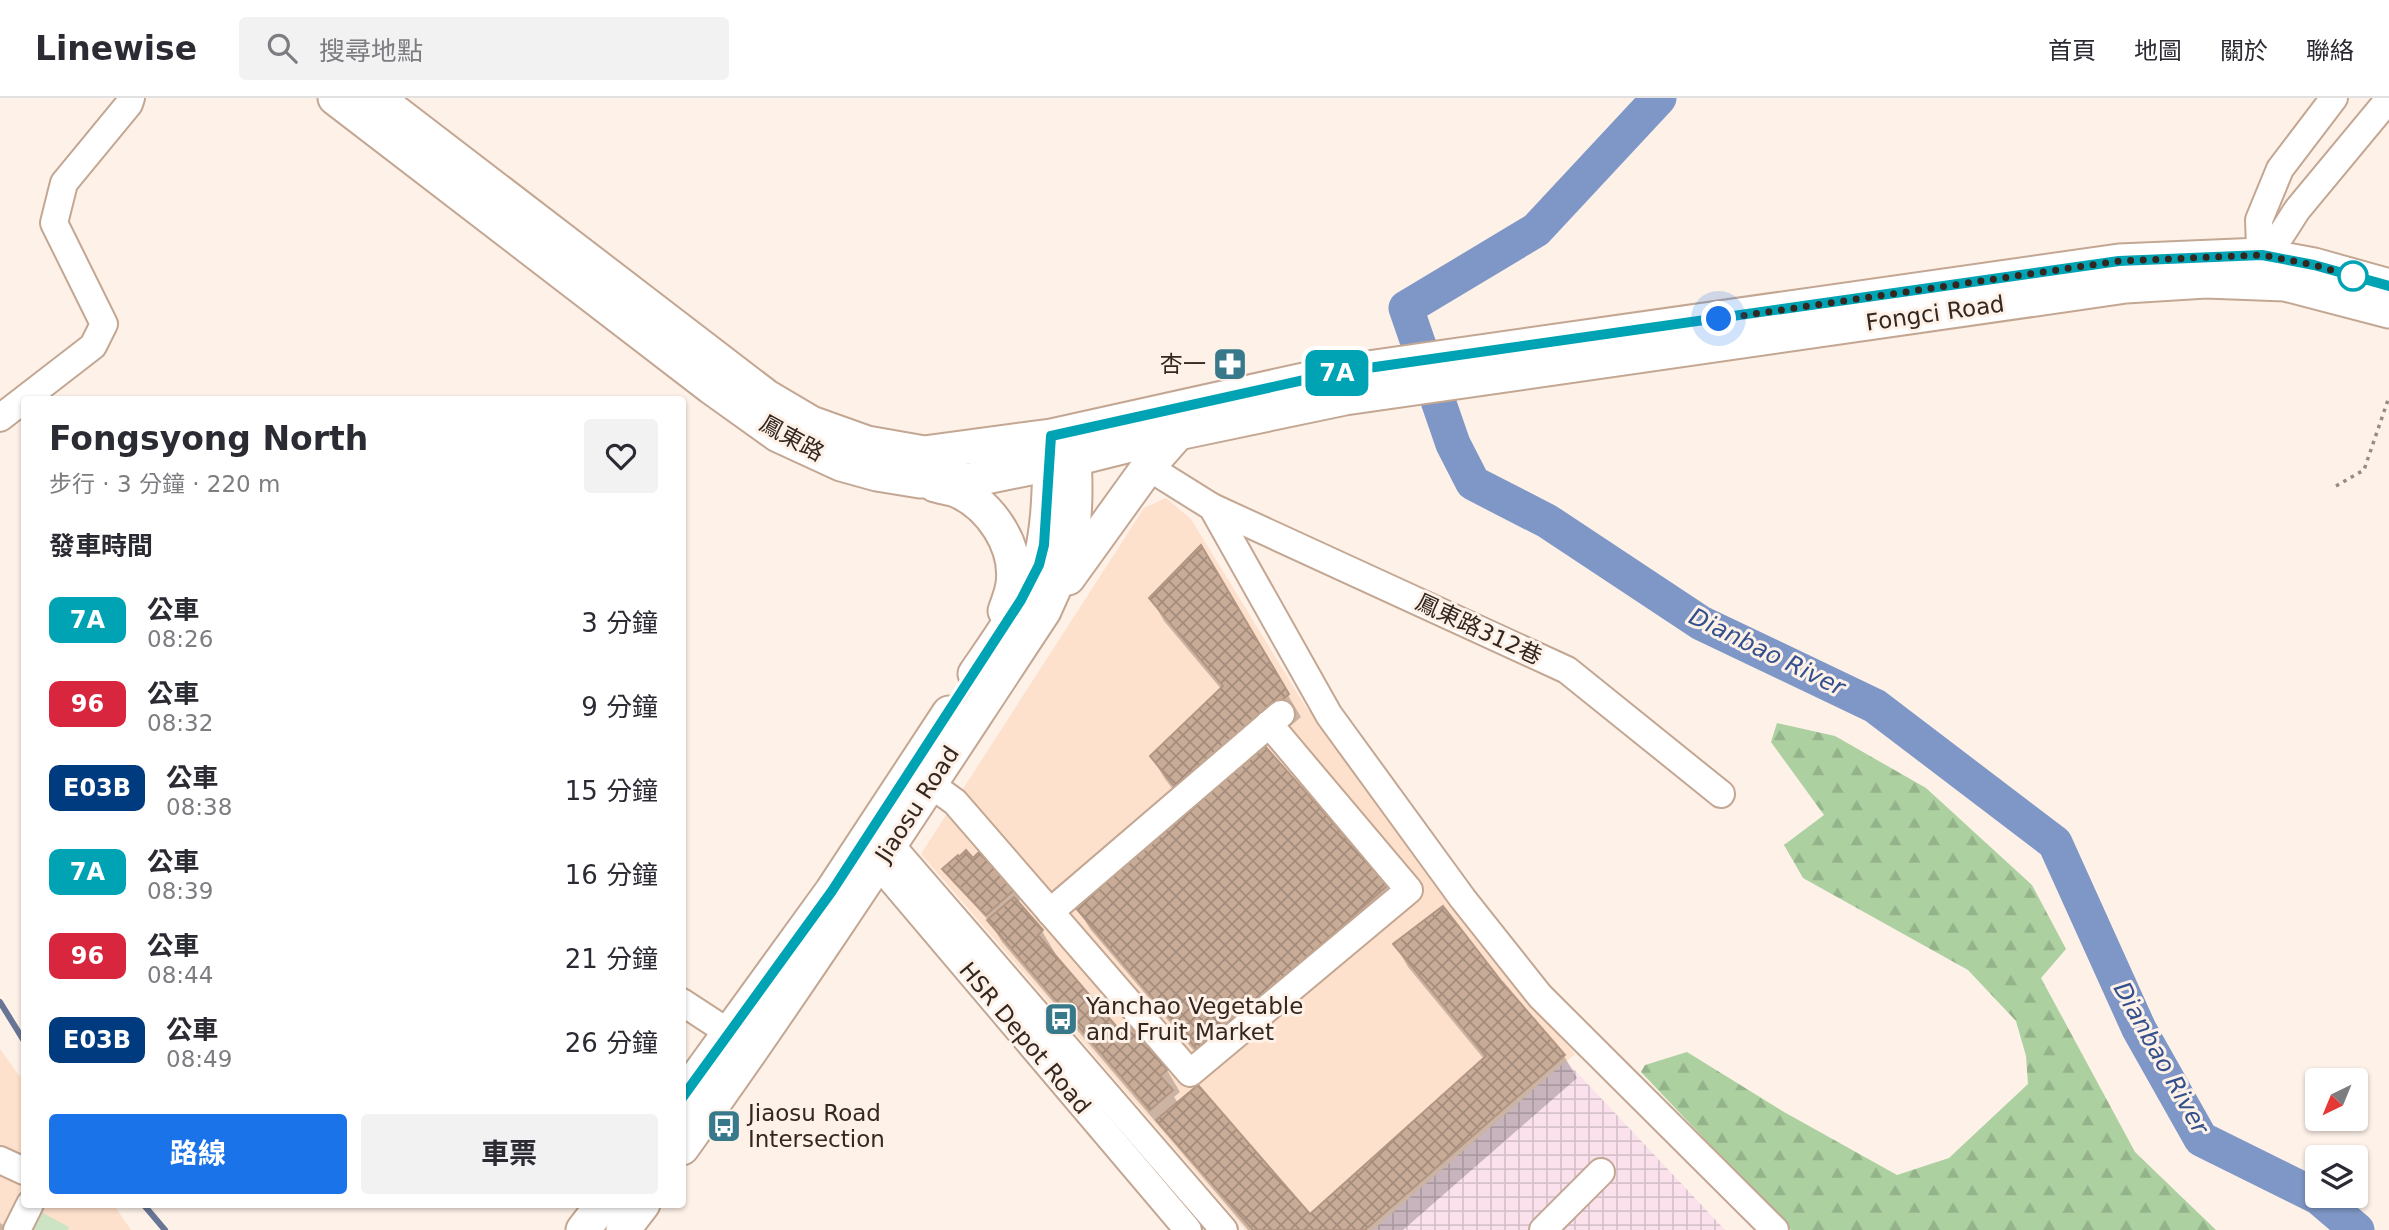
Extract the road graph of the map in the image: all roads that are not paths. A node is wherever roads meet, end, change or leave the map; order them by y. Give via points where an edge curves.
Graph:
1 (131, 98) edge
2 (335, 98) edge
3 (377, 98) edge
4 (2334, 98) edge
5 (2389, 99) edge
6 (2261, 261) junction
7 (2389, 286) edge
8 (2389, 311) edge
9 (1343, 385) junction
10 (28, 396) edge
11 (21, 402) edge
12 (0, 418) edge
13 (1178, 433) junction
14 (1062, 448) junction
15 (1148, 467) junction
16 (920, 481) junction
17 (1212, 507) junction
18 (1044, 611) junction
19 (993, 646) junction
20 (920, 777) junction
21 (1721, 794) dead end
22 (874, 847) junction
23 (1050, 912) junction
24 (686, 1005) edge
25 (741, 1041) junction
26 (686, 1094) edge
27 (686, 1142) edge
28 (0, 1160) edge
29 (21, 1170) edge
30 (1601, 1172) dead end
31 (28, 1208) edge
32 (600, 1208) edge
33 (640, 1208) edge
34 (17, 1230) edge
35 (583, 1230) edge
36 (623, 1230) edge
37 (1188, 1230) edge
38 (1224, 1230) edge
39 (1543, 1230) edge
40 (1775, 1230) edge

1 - 10 street via 64,183 54,223 104,324 93,346
2 - 16 main road, 鳳東路 via 778,435 841,464
3 - 14 main road, 鳳東路 via 767,397 811,423 867,443 924,453
4 - 6 street via 2280,169 2259,220
5 - 6 street
6 - 7 main road, Fongci Road via 2314,265
6 - 8 main road, Fongci Road via 2285,284
6 - 9 main road, Fongci Road via 2206,281 2126,286
9 - 13 main road, 鳳東路
9 - 14 main road, 鳳東路
11 - 12 street
13 - 14 main road, 鳳東路
13 - 15 main road
14 - 16 main road, 鳳東路 via 971,480
14 - 18 main road, Jiaosu Road via 1070,541
14 - 19 main road, Jiaosu Road via 1039,565
15 - 17 street, 鳳東路312巷
15 - 18 main road
16 - 19 main road via 957,491 975,502 1001,530 1012,563 1013,585
17 - 21 street, 鳳東路312巷 via 1567,670
17 - 40 street via 1329,715 1462,900 1540,996
18 - 20 main road, Jiaosu Road
19 - 20 main road, Jiaosu Road
20 - 22 main road, Jiaosu Road
20 - 23 street via 955,802
22 - 25 main road, Jiaosu Road
22 - 37 street, HSR Depot Road
22 - 38 street, HSR Depot Road
23 - 23 street via 1276,719 1409,890 1190,1073
24 - 25 street
25 - 26 main road, Jiaosu Road
25 - 27 main road, Jiaosu Road
28 - 29 street
30 - 39 street
31 - 34 street
32 - 35 main road
33 - 36 main road

